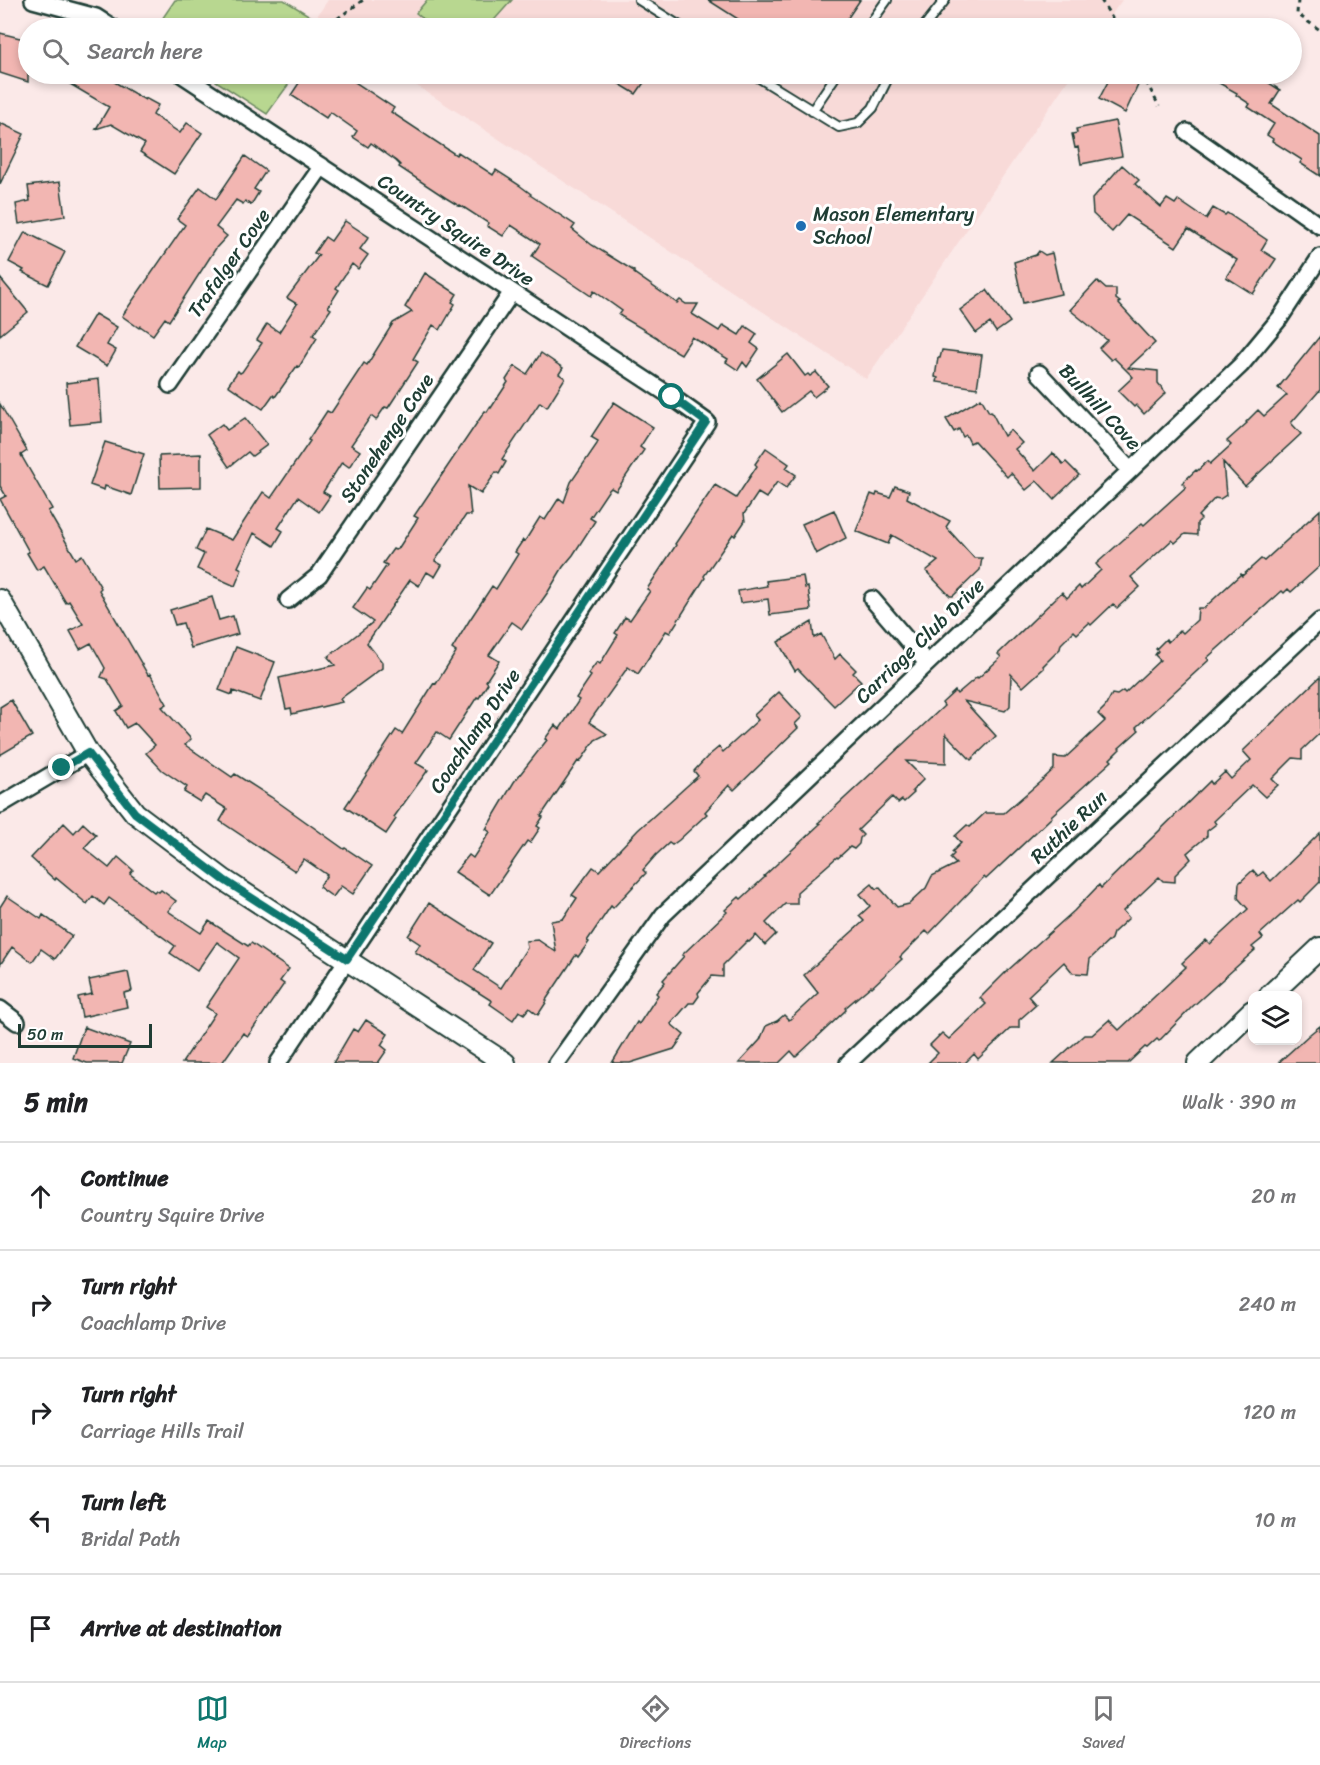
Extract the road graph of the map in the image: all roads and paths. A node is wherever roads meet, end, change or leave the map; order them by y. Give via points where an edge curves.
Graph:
1 (33, 0) edge
2 (363, 0) edge
3 (639, 0) edge
4 (887, 0) edge
5 (945, 0) edge
6 (1101, 0) edge
7 (1298, 0) edge
8 (98, 18) edge
9 (338, 18) edge
10 (667, 18) edge
11 (874, 18) edge
12 (931, 18) edge
13 (1112, 18) edge
14 (1320, 30) edge
15 (196, 84) edge
16 (769, 84) edge
17 (830, 84) edge
18 (885, 84) edge
19 (1148, 84) edge
20 (1159, 106) dead end
21 (812, 111) junction
22 (1187, 132) dead end
23 (322, 166) junction
24 (1320, 226) edge
25 (1320, 256) edge
26 (512, 292) junction
27 (1039, 373) dead end
28 (170, 385) dead end
29 (706, 422) joint
30 (1130, 470) junction
31 (872, 599) dead end
32 (0, 600) edge
33 (288, 600) dead end
34 (1320, 621) edge
35 (927, 663) junction
36 (88, 753) junction
37 (0, 805) edge
38 (1320, 948) edge
39 (347, 959) junction
40 (1274, 991) edge
41 (0, 1010) edge
42 (1248, 1015) edge
43 (17, 1022) dead end
44 (278, 1063) edge
45 (506, 1063) edge
46 (557, 1063) edge
47 (848, 1063) edge
48 (1198, 1063) edge

1 - 8 street
2 - 9 path
3 - 10 lane
4 - 11 lane
5 - 12 lane
6 - 13 path
7 - 14 path via 1298,14
15 - 23 street, Country Squire Drive
16 - 21 lane
17 - 21 lane
18 - 21 lane via 873,108 858,123 839,128
19 - 20 path
22 - 24 street
23 - 26 street, Country Squire Drive
23 - 28 street, Trafalger Cove
25 - 30 street, Carriage Club Drive via 1280,318 1241,365
26 - 29 street, Country Squire Drive
26 - 33 street, Stonehenge Cove via 319,575
27 - 30 street, Bullhill Cove
29 - 39 street, Coachlamp Drive
30 - 35 street, Carriage Club Drive
31 - 35 street
32 - 36 street
34 - 47 street, Ruthie Run
35 - 46 street, Carriage Club Drive via 663,915
36 - 37 street
36 - 39 street via 135,813 224,880
38 - 40 street
39 - 44 street, Coachlamp Drive
39 - 45 street
41 - 43 street
42 - 48 street

